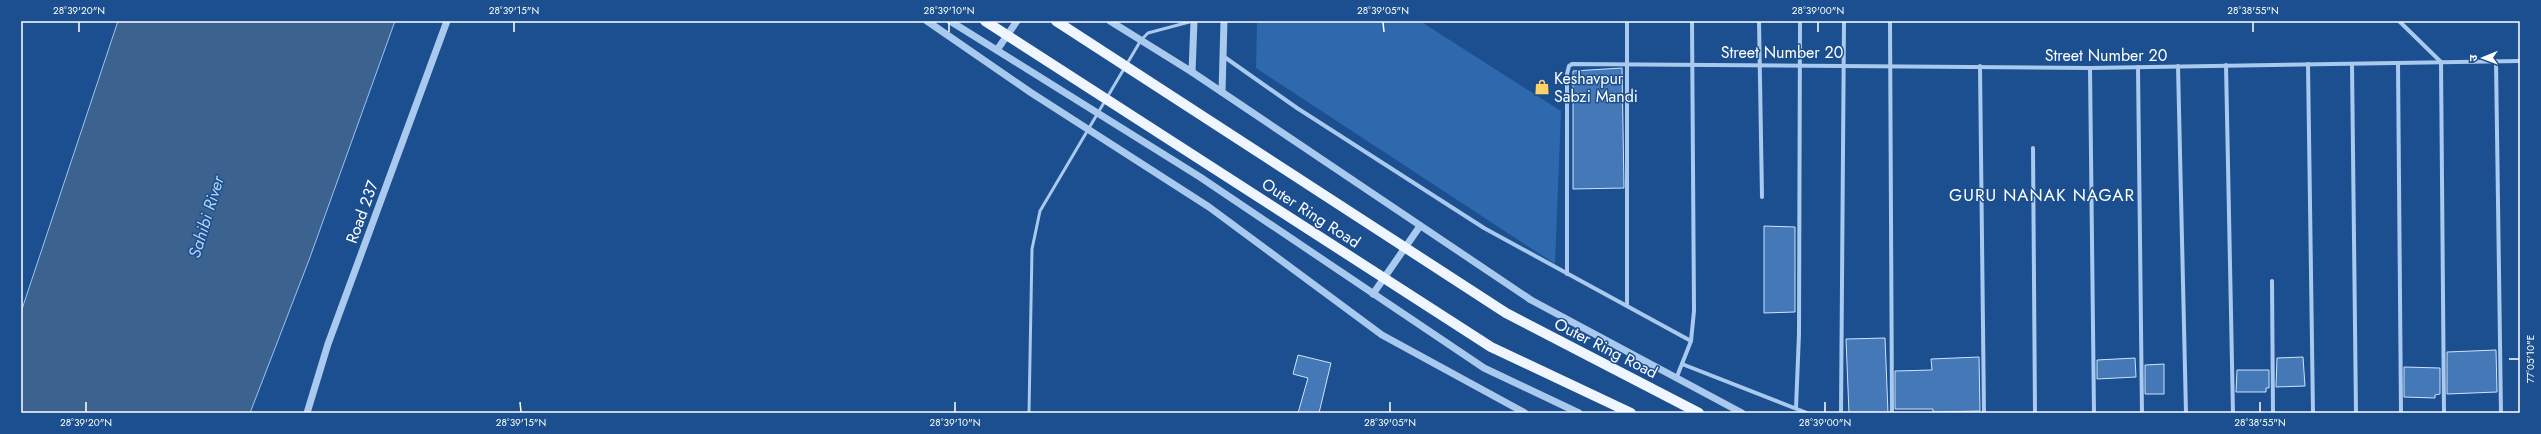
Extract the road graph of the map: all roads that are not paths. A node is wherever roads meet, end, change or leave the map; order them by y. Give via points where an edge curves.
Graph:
1 (447, 21) edge
2 (927, 21) edge
3 (950, 21) edge
4 (985, 21) edge
5 (1017, 21) edge
6 (1056, 21) edge
7 (1110, 21) edge
8 (1193, 21) edge
9 (1224, 21) edge
10 (1627, 21) edge
11 (1692, 21) edge
12 (1759, 21) edge
13 (1800, 21) edge
14 (1844, 21) edge
15 (1890, 21) edge
16 (2399, 21) edge
17 (1141, 40) junction
18 (997, 50) junction
19 (1223, 56) junction
20 (2496, 61) junction
21 (2520, 61) edge
22 (2441, 62) junction
23 (2398, 63) junction
24 (1627, 64) junction
25 (1692, 64) junction
26 (1760, 64) junction
27 (1801, 64) junction
28 (1843, 64) junction
29 (2308, 64) junction
30 (2352, 64) junction
31 (1891, 65) junction
32 (2226, 65) junction
33 (1980, 66) junction
34 (2178, 66) junction
35 (2138, 67) junction
36 (2090, 68) junction
37 (1192, 72) junction
38 (1222, 92) junction
39 (1098, 112) junction
40 (1088, 129) junction
41 (2033, 148) dead end
42 (1762, 197) dead end
43 (1420, 226) junction
44 (1566, 274) junction
45 (2272, 281) dead end
46 (1373, 294) junction
47 (1626, 305) junction
48 (1691, 341) junction
49 (1682, 364) junction
50 (1675, 379) junction
51 (1796, 408) junction
52 (307, 413) edge
53 (1029, 413) edge
54 (1525, 413) edge
55 (1579, 413) edge
56 (1631, 413) edge
57 (1699, 413) edge
58 (1742, 413) edge
59 (1807, 413) edge
60 (1841, 413) edge
61 (1892, 413) edge
62 (1984, 413) edge
63 (2035, 413) edge
64 (2094, 413) edge
65 (2142, 413) edge
66 (2186, 413) edge
67 (2233, 413) edge
68 (2273, 413) edge
69 (2313, 413) edge
70 (2356, 413) edge
71 (2401, 413) edge
72 (2444, 413) edge
73 (2501, 413) edge

1 - 52 street, Road 237 via 328,344
2 - 40 street
3 - 18 street, Outer Ring Road
4 - 56 main road, Outer Ring Road via 1491,347
5 - 18 street
6 - 57 main road, Outer Ring Road via 1506,313
7 - 17 street, Outer Ring Road
8 - 17 lane via 1148,34
8 - 37 street
9 - 19 street
10 - 24 street
11 - 25 street
12 - 26 street
13 - 27 street
14 - 28 street
15 - 31 street
16 - 22 street
17 - 37 street, Outer Ring Road
17 - 39 lane
18 - 39 street, Outer Ring Road
19 - 38 street
19 - 44 street via 1297,108 1484,228
20 - 21 street, Street Number 20
20 - 22 street, Street Number 20
20 - 73 street
22 - 23 street, Street Number 20
22 - 72 street
23 - 30 street, Street Number 20
23 - 71 street
24 - 25 street, Street Number 20
24 - 44 street, Street Number 20 via 1568,66
24 - 47 street
25 - 26 street, Street Number 20
25 - 48 street via 1694,311
26 - 27 street, Street Number 20
26 - 42 street
27 - 28 street, Street Number 20
27 - 51 street
28 - 31 street, Street Number 20
28 - 60 street
29 - 30 street, Street Number 20
29 - 32 street, Street Number 20
29 - 69 street
30 - 70 street
31 - 33 street, Street Number 20
31 - 61 street
32 - 34 street, Street Number 20
32 - 67 street
33 - 36 street, Street Number 20
33 - 62 street
34 - 35 street, Street Number 20
34 - 66 street
35 - 36 street, Street Number 20
35 - 65 street
36 - 64 street
37 - 38 street, Outer Ring Road
38 - 43 street, Outer Ring Road
39 - 40 lane
39 - 46 street, Outer Ring Road via 1200,177
40 - 53 lane via 1040,211 1032,249
40 - 54 street via 1209,207 1382,334
41 - 63 street
43 - 46 street
43 - 50 street, Outer Ring Road via 1531,300
44 - 47 street
45 - 68 street
46 - 55 street, Outer Ring Road via 1484,368
47 - 48 street
48 - 49 street
49 - 50 street
49 - 51 street
50 - 58 street, Outer Ring Road
51 - 59 street

